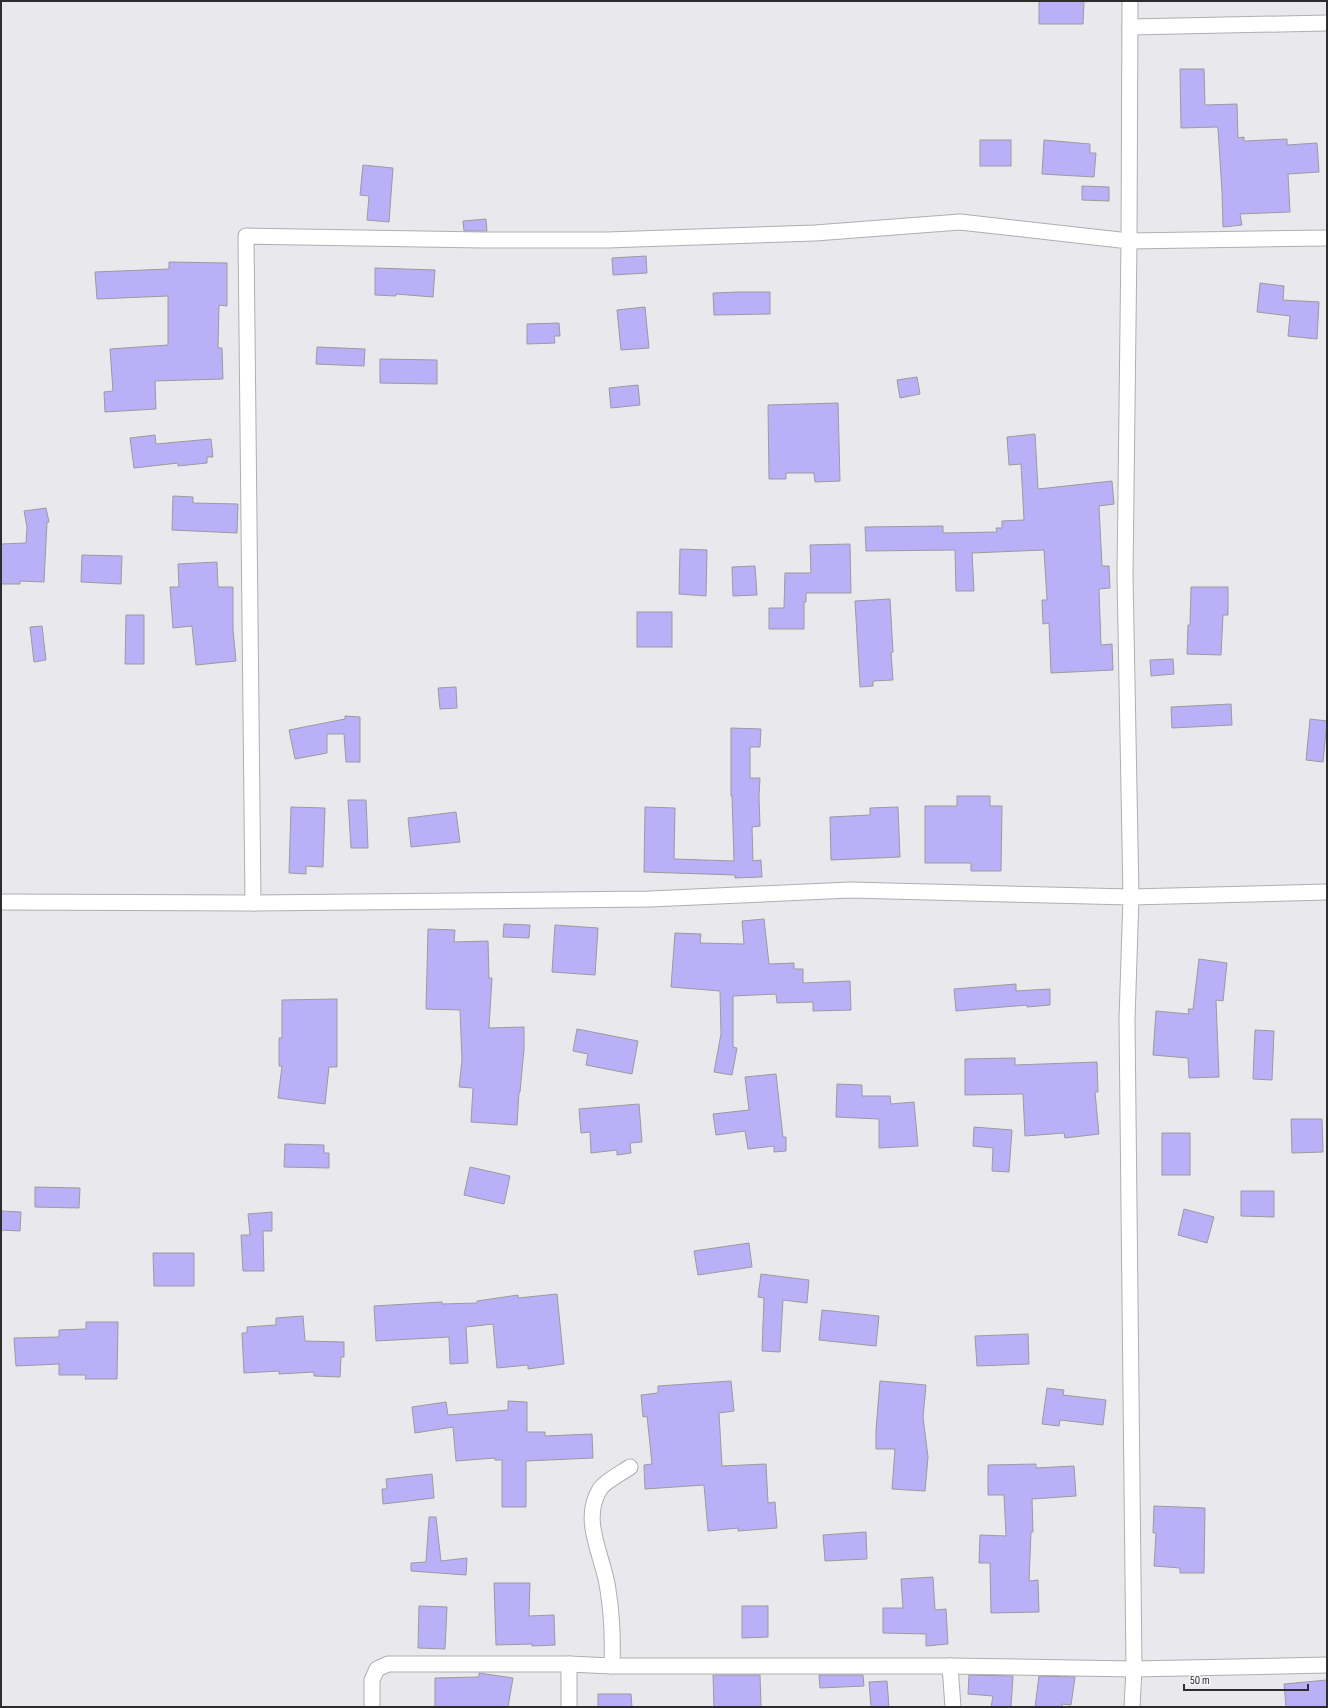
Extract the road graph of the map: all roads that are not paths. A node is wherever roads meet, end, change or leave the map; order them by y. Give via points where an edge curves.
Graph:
1 (1130, 1) edge
2 (1327, 23) edge
3 (1130, 27) junction
4 (1327, 238) edge
5 (1129, 241) junction
6 (1327, 892) edge
7 (1131, 897) junction
8 (1, 902) edge
9 (253, 903) junction
10 (630, 1467) dead end
11 (569, 1664) junction
12 (1327, 1665) edge
13 (612, 1666) junction
14 (950, 1666) junction
15 (1134, 1669) junction
16 (372, 1707) edge
17 (569, 1707) edge
18 (953, 1707) edge
19 (1132, 1707) edge

1 - 3 street
2 - 3 street
3 - 5 street
4 - 5 street
5 - 7 street via 1125,575
5 - 9 street via 960,222 815,233 607,240 246,236
6 - 7 street
7 - 9 street via 850,890 650,899
7 - 15 street via 1127,1020
8 - 9 street
10 - 13 street via 600,1488 592,1508 595,1543 608,1588 613,1636
11 - 13 street
11 - 16 street via 388,1664 377,1670 372,1680
11 - 17 street
12 - 15 street
13 - 14 street
14 - 15 street
14 - 18 street
15 - 19 street

